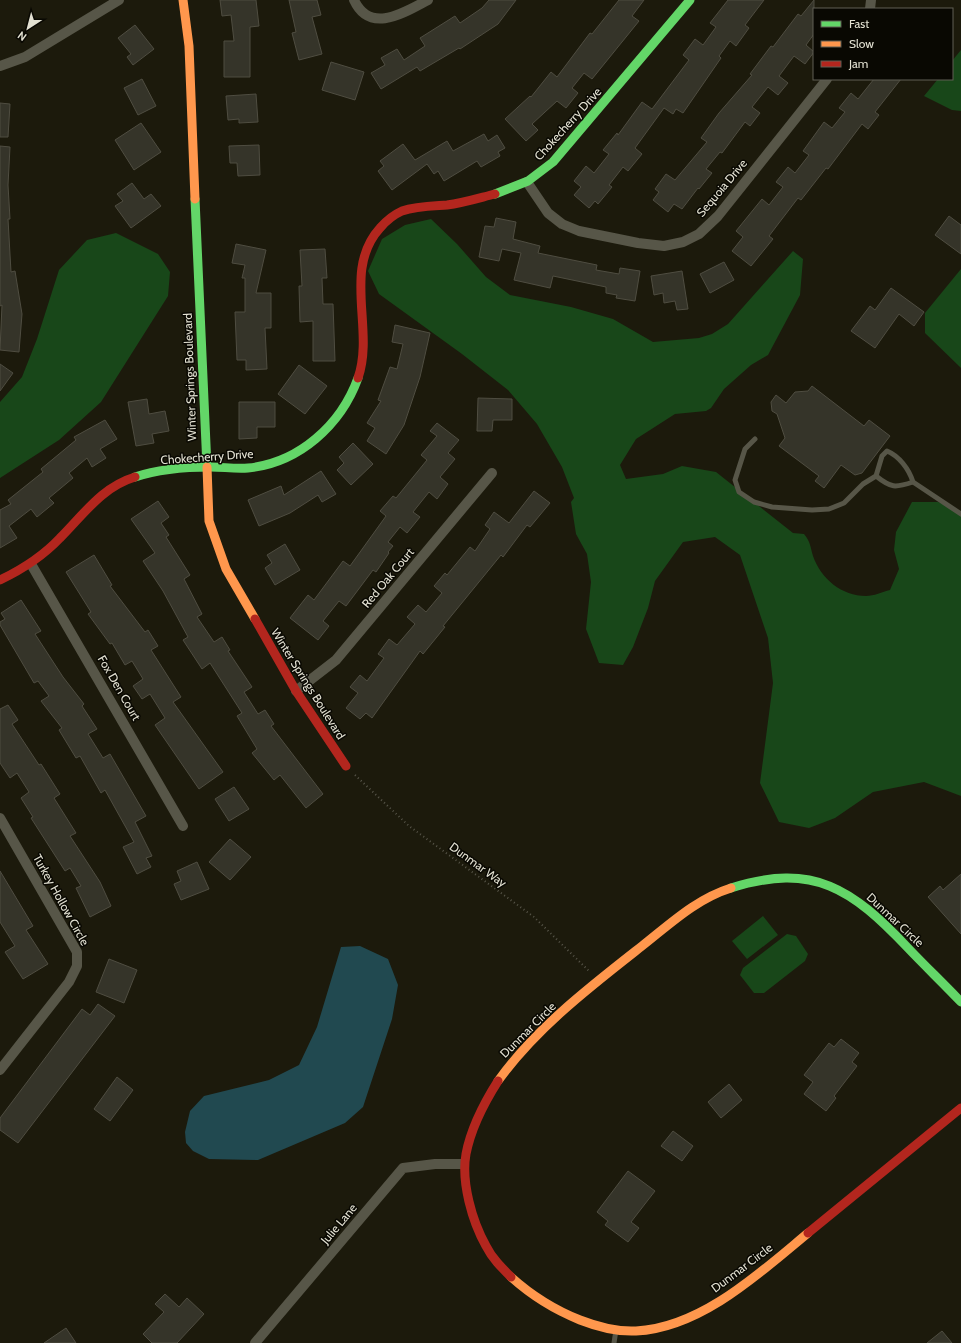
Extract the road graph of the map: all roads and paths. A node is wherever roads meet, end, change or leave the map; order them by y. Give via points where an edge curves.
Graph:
1 (119, 0) edge
2 (182, 0) edge
3 (354, 0) edge
4 (428, 0) edge
5 (690, 0) edge
6 (0, 66) edge
7 (826, 80) edge
8 (527, 182) junction
9 (755, 439) dead end
10 (205, 467) junction
11 (492, 473) dead end
12 (876, 476) junction
13 (913, 482) junction
14 (961, 514) edge
15 (31, 564) junction
16 (0, 580) edge
17 (296, 692) junction
18 (346, 766) joint
19 (0, 818) edge
20 (183, 826) dead end
21 (598, 980) junction
22 (961, 1002) edge
23 (0, 1070) edge
24 (961, 1108) edge
25 (464, 1164) junction
26 (616, 1329) junction
27 (255, 1343) edge
28 (614, 1343) edge

1 - 6 street via 26,57
2 - 10 street, Winter Springs Boulevard via 189,46
3 - 4 street via 364,13 375,19 392,18
5 - 8 street, Chokecherry Drive via 553,162
7 - 8 street, Sequoia Drive via 718,216 699,234 683,242 664,246 567,227 548,213
8 - 10 street, Chokecherry Drive via 457,203 410,208 386,220 369,240 360,268 364,344 362,366 344,408 327,429 304,449 276,462 252,468
9 - 12 lane via 746,449 735,480 740,492 754,502 772,507 829,509 844,503 863,484
10 - 15 street, Chokecherry Drive via 143,474 108,489 87,506 51,547
10 - 17 street, Winter Springs Boulevard via 209,521 226,569
11 - 17 street, Red Oak Court via 336,660
12 - 13 lane via 886,484 896,487
12 - 13 lane via 882,456 887,451 896,455 911,475
13 - 14 lane
15 - 16 street, Chokecherry Drive
15 - 20 street, Fox Den Court
17 - 18 street, Winter Springs Boulevard
18 - 21 path, Dunmar Way via 409,826 534,917
19 - 23 street, Turkey Hollow Circle via 77,952 77,966 69,982
21 - 22 street, Dunmar Circle via 705,900 747,884 793,880 824,884 860,902 882,920
21 - 25 street, Dunmar Circle via 519,1053 498,1080 482,1106
24 - 26 street, Dunmar Circle via 737,1290 715,1304 676,1322 653,1329 629,1332
25 - 26 street, Dunmar Circle via 474,1220 487,1249 505,1272 542,1303 602,1327
25 - 27 street, Julie Lane via 403,1168
26 - 28 lane

